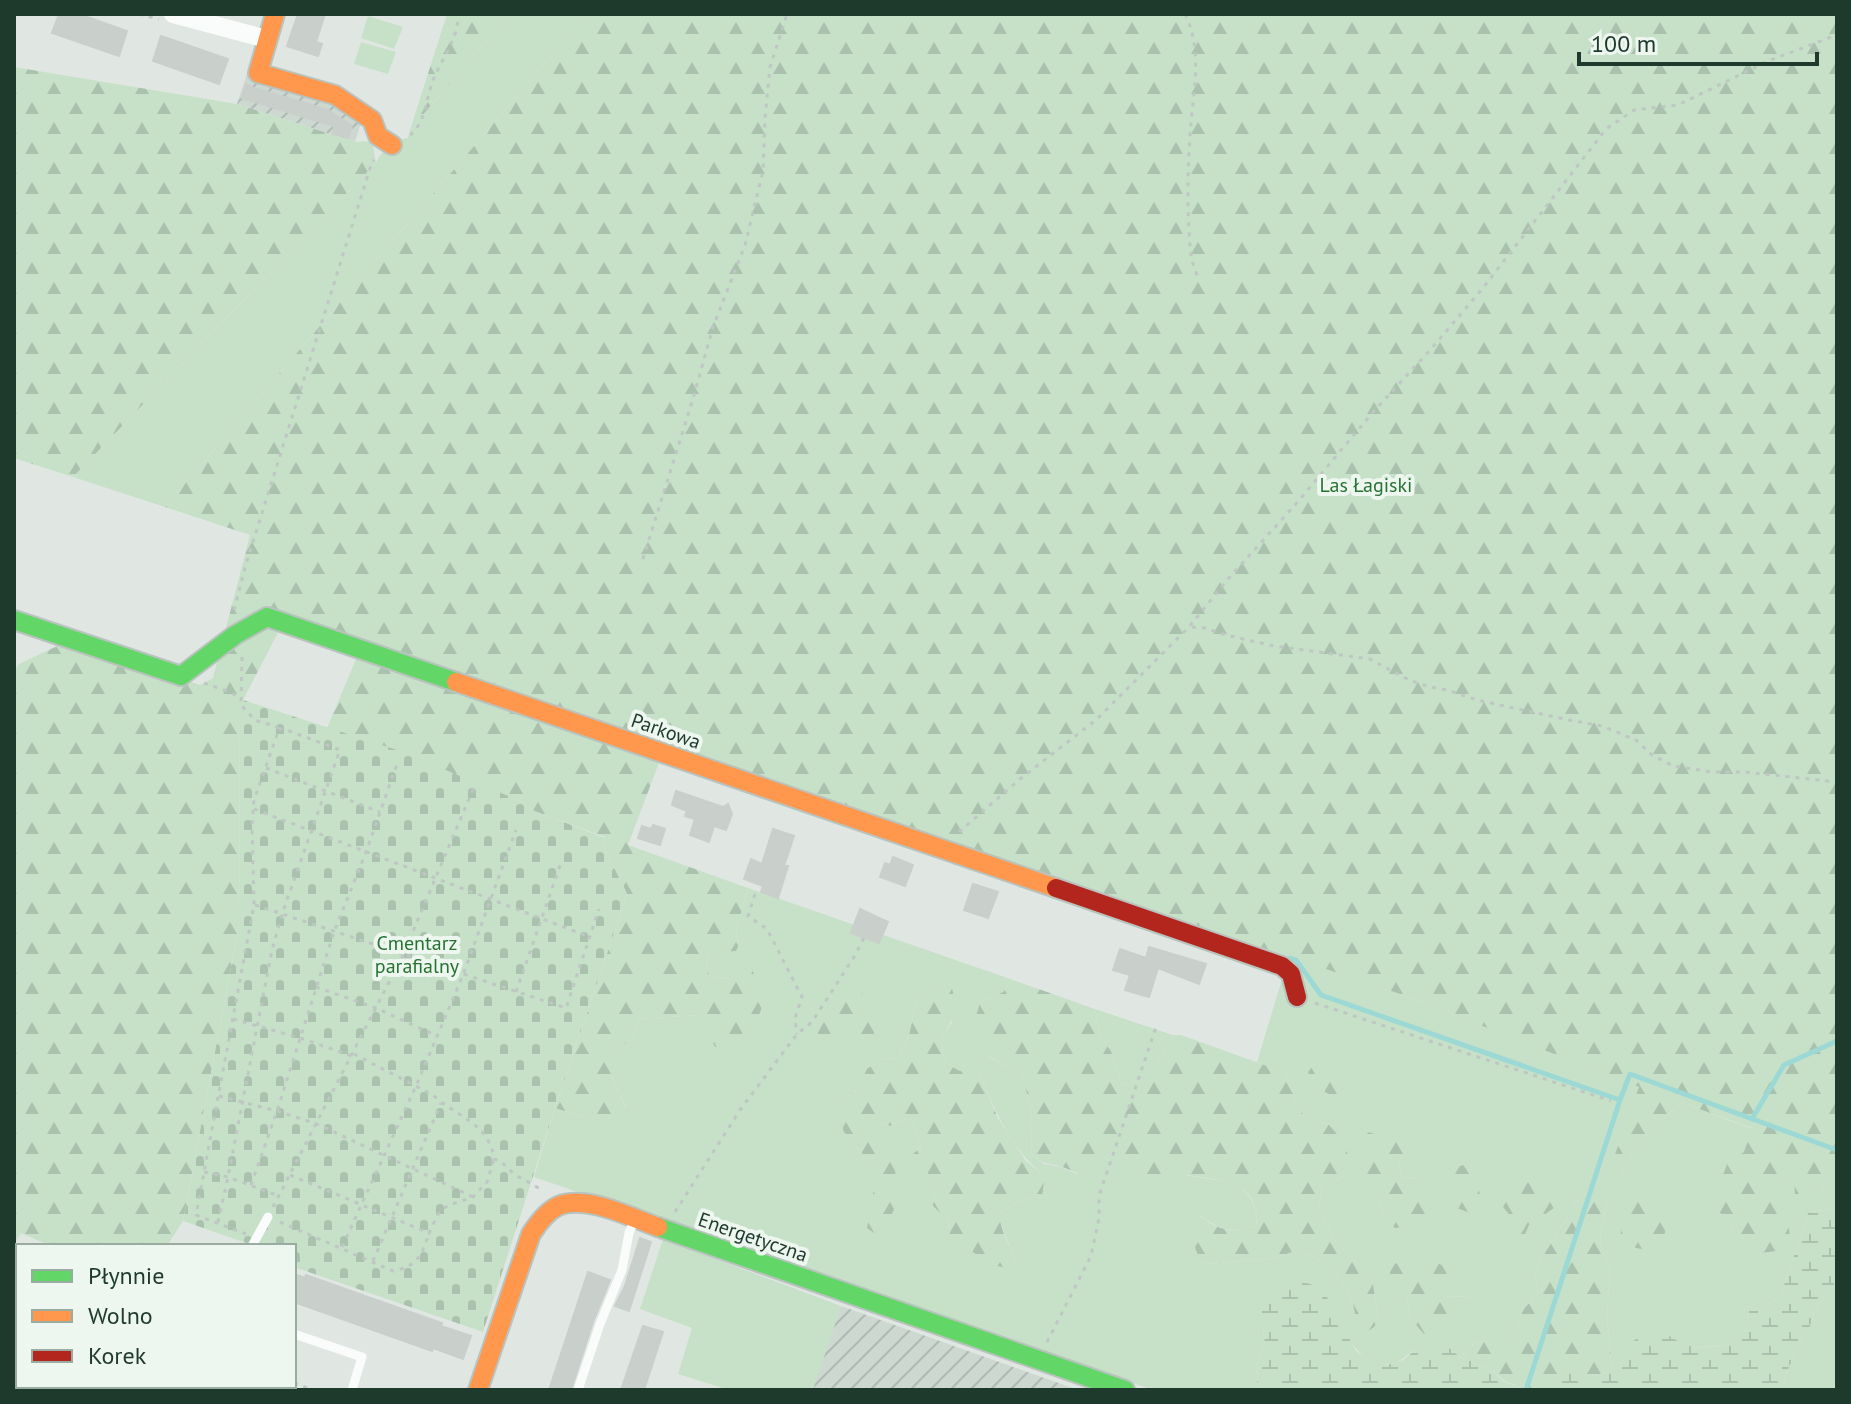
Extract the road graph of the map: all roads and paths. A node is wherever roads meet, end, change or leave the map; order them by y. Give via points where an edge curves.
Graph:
1 (173, 14) edge
2 (275, 14) edge
3 (458, 14) edge
4 (787, 14) edge
5 (1185, 14) edge
6 (1837, 35) edge
7 (267, 39) junction
8 (392, 145) junction
9 (1198, 277) dead end
10 (643, 559) dead end
11 (14, 620) edge
12 (1189, 627) junction
13 (232, 638) junction
14 (181, 676) junction
15 (241, 699) junction
16 (279, 729) junction
17 (397, 764) dead end
18 (266, 768) junction
19 (1837, 782) edge
20 (474, 787) dead end
21 (326, 790) junction
22 (254, 809) junction
23 (380, 812) junction
24 (516, 830) dead end
25 (312, 831) junction
26 (946, 851) junction
27 (366, 852) junction
28 (562, 860) dead end
29 (436, 879) junction
30 (755, 894) dead end
31 (490, 901) junction
32 (254, 905) junction
33 (599, 909) dead end
34 (282, 914) junction
35 (542, 920) junction
36 (334, 932) junction
37 (866, 934) dead end
38 (590, 937) junction
39 (403, 955) junction
40 (463, 975) junction
41 (316, 987) junction
42 (516, 992) junction
43 (1297, 997) joint
44 (376, 1008) junction
45 (233, 1019) junction
46 (258, 1025) junction
47 (1156, 1027) dead end
48 (797, 1034) junction
49 (437, 1036) junction
50 (300, 1038) junction
51 (352, 1054) junction
52 (416, 1086) junction
53 (219, 1096) junction
54 (243, 1101) junction
55 (1611, 1101) dead end
56 (441, 1103) junction
57 (277, 1111) junction
58 (317, 1124) junction
59 (382, 1155) junction
60 (494, 1159) junction
61 (412, 1170) junction
62 (204, 1172) junction
63 (290, 1175) junction
64 (228, 1177) junction
65 (251, 1185) junction
66 (538, 1187) dead end
67 (279, 1196) junction
68 (473, 1197) junction
69 (361, 1205) junction
70 (268, 1217) junction
71 (391, 1218) junction
72 (635, 1219) junction
73 (217, 1223) junction
74 (664, 1229) junction
75 (429, 1233) junction
76 (255, 1242) edge
77 (341, 1248) junction
78 (372, 1262) junction
79 (296, 1335) edge
80 (1037, 1359) junction
81 (352, 1390) edge
82 (478, 1390) edge
83 (578, 1390) edge
84 (1125, 1390) edge

1 - 7 street
2 - 7 street
3 - 8 path via 416,131
4 - 10 path via 770,67 763,171 745,245 713,327
5 - 9 path via 1196,64 1188,209 1191,264
6 - 12 path via 1768,61 1678,105 1634,110 1606,129 1483,288
7 - 8 street via 258,73 335,95 372,120 378,136
8 - 13 path via 372,162 246,564 227,635
11 - 14 street
12 - 19 path via 1370,659 1430,687 1602,726 1636,740 1673,766
12 - 26 path via 1096,720 998,797 951,840
13 - 14 street, Parkowa
13 - 15 path via 242,655
13 - 26 street, Parkowa via 267,617
14 - 15 path
15 - 16 path via 255,720
16 - 18 path
16 - 21 path via 340,750
17 - 23 path
18 - 21 path
18 - 22 path
20 - 29 path
21 - 23 path
21 - 25 path
22 - 25 path
22 - 32 path
23 - 27 path
24 - 31 path
25 - 27 path
25 - 34 path
26 - 43 street, Parkowa via 1282,966 1291,974
27 - 29 path
27 - 36 path
28 - 35 path
29 - 31 path
29 - 39 path
30 - 48 path via 748,916 767,929 802,997 795,1018
31 - 35 path
31 - 40 path
32 - 34 path
32 - 45 path
33 - 38 path
34 - 36 path
34 - 46 path
35 - 38 path
35 - 42 path
36 - 39 path
36 - 41 path
37 - 48 path via 812,1022
38 - 42 path via 566,1008
39 - 40 path
39 - 44 path
40 - 42 path
40 - 49 path
41 - 44 path
41 - 50 path
43 - 55 path
44 - 49 path
44 - 51 path
45 - 46 path
45 - 53 path
46 - 50 path
46 - 54 path
47 - 80 path via 1099,1196 1091,1256
48 - 74 path via 740,1110
49 - 52 path
50 - 51 path
50 - 57 path
51 - 52 path
51 - 58 path
52 - 56 path
52 - 59 path
53 - 54 path
53 - 62 path
54 - 57 path
54 - 64 path
56 - 60 path via 479,1128 493,1147
56 - 61 path
57 - 58 path
57 - 65 path
58 - 59 path
58 - 63 path
59 - 61 path
59 - 69 path
60 - 66 path
60 - 68 path via 487,1182
61 - 68 path
61 - 71 path
62 - 64 path
62 - 73 path via 196,1215
63 - 67 path
63 - 69 path
64 - 65 path
64 - 73 path
65 - 67 path
67 - 70 path
68 - 75 path via 447,1206
69 - 71 path
69 - 77 path
70 - 76 lane
70 - 77 path
71 - 75 path
71 - 78 path
72 - 74 street, Energetyczna
72 - 82 street, Energetyczna via 583,1202 554,1207 542,1217 531,1234
72 - 83 lane
73 - 76 path
74 - 80 street, Energetyczna
75 - 78 path via 416,1262 406,1268 393,1271
77 - 78 path
79 - 81 lane via 362,1357
80 - 84 street, Energetyczna

